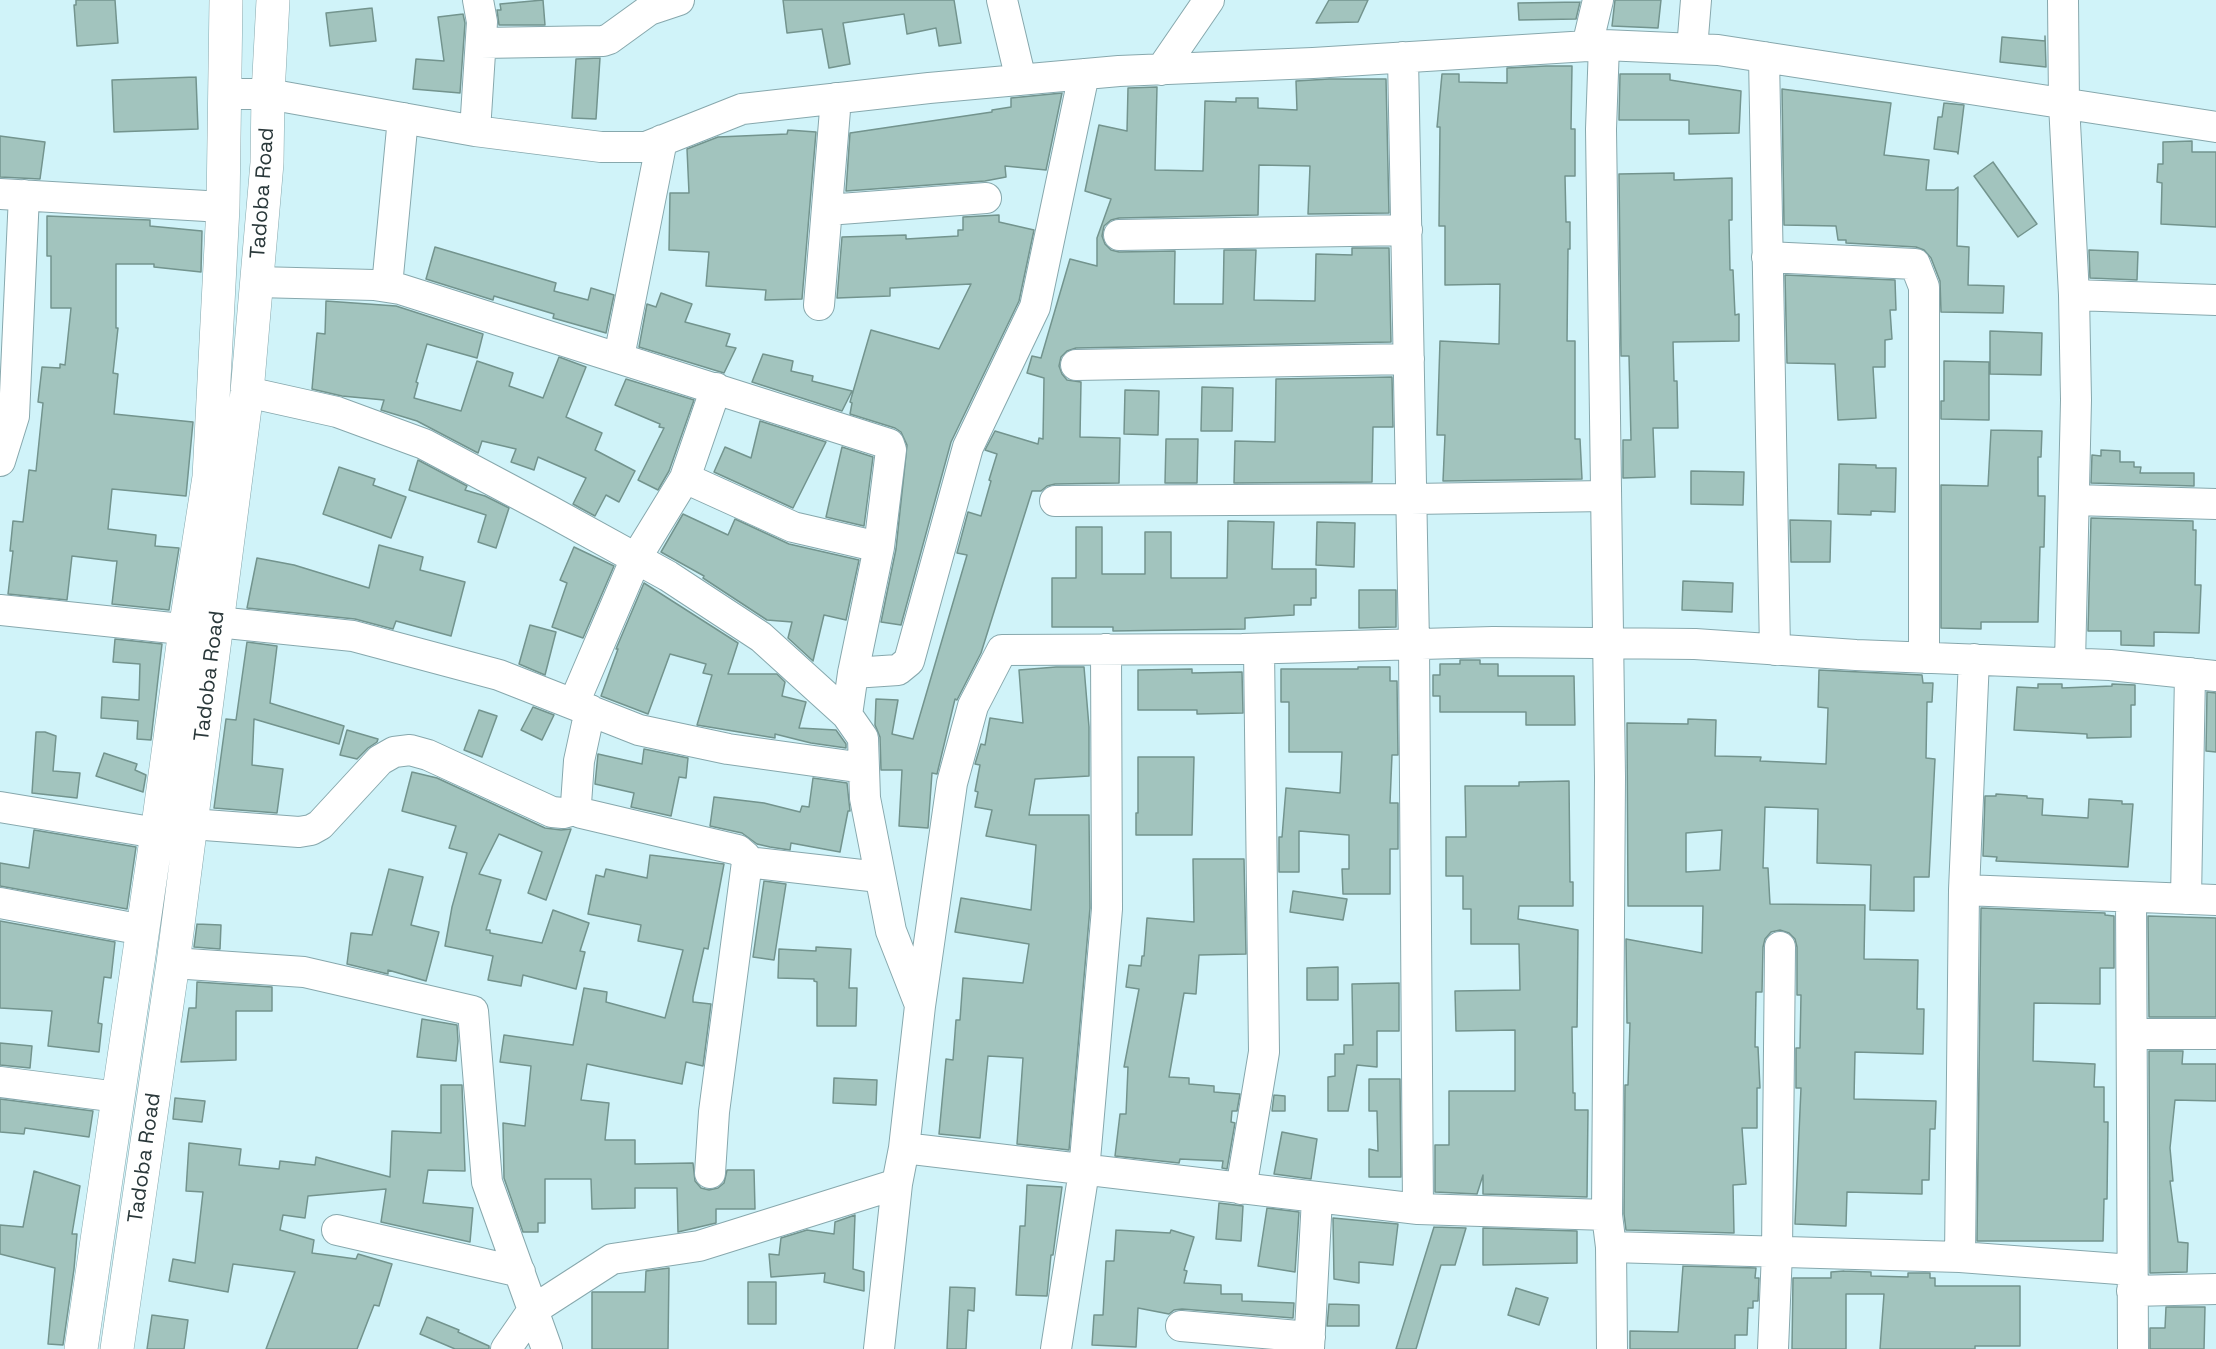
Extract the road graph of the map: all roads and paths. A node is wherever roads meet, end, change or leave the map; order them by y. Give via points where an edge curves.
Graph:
1 (226, 0) edge
2 (273, 0) edge
3 (478, 0) edge
4 (679, 0) edge
5 (1002, 0) edge
6 (1209, 0) edge
7 (1598, 0) edge
8 (1696, 0) edge
9 (2063, 0) edge
10 (481, 43) junction
11 (1595, 45) junction
12 (1692, 49) junction
13 (1403, 57) junction
14 (1764, 57) junction
15 (1161, 69) junction
16 (1084, 74) junction
17 (1021, 80) junction
18 (225, 94) junction
19 (268, 94) junction
20 (836, 98) junction
21 (2064, 104) junction
22 (403, 118) junction
23 (2216, 127) edge
24 (476, 131) junction
25 (662, 140) junction
26 (12, 194) edge
27 (986, 198) dead end
28 (223, 207) junction
29 (827, 210) junction
30 (1407, 230) junction
31 (1119, 235) dead end
32 (1767, 258) junction
33 (257, 282) junction
34 (387, 286) junction
35 (2074, 295) junction
36 (2216, 300) edge
37 (819, 305) dead end
38 (619, 357) junction
39 (1409, 359) junction
40 (1076, 365) dead end
41 (716, 388) junction
42 (247, 392) junction
43 (0, 461) edge
44 (685, 478) junction
45 (1606, 496) junction
46 (1411, 500) junction
47 (2074, 500) junction
48 (1055, 501) dead end
49 (2216, 504) edge
50 (879, 547) junction
51 (636, 558) junction
52 (0, 610) edge
53 (206, 628) junction
54 (1608, 642) junction
55 (1414, 644) junction
56 (1106, 649) junction
57 (1259, 649) junction
58 (1775, 650) junction
59 (1924, 658) junction
60 (1974, 659) junction
61 (2070, 663) junction
62 (853, 673) junction
63 (2203, 675) edge
64 (582, 707) junction
65 (847, 715) junction
66 (864, 768) junction
67 (0, 807) edge
68 (577, 809) junction
69 (191, 824) junction
70 (157, 833) junction
71 (747, 862) junction
72 (879, 877) junction
73 (1964, 890) junction
74 (2131, 897) junction
75 (2186, 899) junction
76 (2216, 900) edge
77 (0, 903) edge
78 (143, 930) junction
79 (1780, 947) dead end
80 (173, 963) junction
81 (920, 1006) junction
82 (2132, 1034) junction
83 (2216, 1034) edge
84 (0, 1082) edge
85 (118, 1096) junction
86 (904, 1148) junction
87 (1084, 1171) junction
88 (710, 1173) dead end
89 (897, 1184) junction
90 (1241, 1189) junction
91 (1317, 1198) junction
92 (1418, 1209) junction
93 (1607, 1215) junction
94 (337, 1230) dead end
95 (1611, 1247) junction
96 (1777, 1252) junction
97 (1960, 1257) junction
98 (520, 1272) junction
99 (2132, 1281) junction
100 (2216, 1289) edge
101 (533, 1310) junction
102 (1181, 1326) dead end
103 (1310, 1343) edge
104 (81, 1349) edge
105 (117, 1349) edge
106 (506, 1349) edge
107 (547, 1349) edge
108 (879, 1349) edge
109 (1056, 1349) edge
110 (1612, 1349) edge
111 (1773, 1349) edge
112 (2133, 1349) edge

1 - 18 main road, Tadoba Road
2 - 19 main road, Tadoba Road
3 - 10 street
4 - 10 street via 649,10 603,41
5 - 17 street
6 - 15 street
7 - 11 street
8 - 12 street
9 - 21 street
10 - 24 street
11 - 12 street
11 - 13 street
11 - 45 street via 1601,129
12 - 14 street
13 - 15 street
13 - 30 street
14 - 21 street
14 - 32 street
15 - 16 street
16 - 17 street
16 - 62 street via 1035,307 968,447 909,661 898,670
17 - 20 street
18 - 19 street
18 - 28 main road, Tadoba Road
19 - 22 street
19 - 33 main road, Tadoba Road via 267,164
20 - 25 street via 742,109
20 - 29 street
21 - 23 street
21 - 35 street
22 - 24 street
22 - 34 street
24 - 25 street via 601,147 646,147
25 - 38 street
26 - 28 street
26 - 43 street via 14,416
27 - 29 street
28 - 53 main road, Tadoba Road
29 - 37 street
30 - 31 street
30 - 39 street
32 - 58 street
32 - 59 street via 1915,264 1924,287
33 - 34 street
33 - 42 main road, Tadoba Road
34 - 38 street
35 - 36 street
35 - 47 street
38 - 41 street
39 - 40 street
39 - 46 street
41 - 44 street
41 - 50 street via 889,444
42 - 51 street via 337,412 424,444
42 - 53 main road, Tadoba Road
44 - 50 street via 793,527
44 - 51 street
45 - 46 street
45 - 54 street
46 - 48 street
46 - 55 street
47 - 49 street
47 - 61 street
50 - 62 street
51 - 64 street
51 - 65 street via 761,637
52 - 53 street
53 - 64 street via 353,636 499,675
53 - 69 main road, Tadoba Road
53 - 70 main road, Tadoba Road
54 - 55 street
54 - 58 street
54 - 93 street
55 - 57 street
55 - 92 street
56 - 57 street
56 - 81 street via 1002,650 973,706 952,783
56 - 87 street via 1107,909
57 - 90 street via 1264,1052
58 - 59 street
59 - 60 street
60 - 61 street
60 - 73 street
61 - 63 street
62 - 65 street
63 - 75 street
64 - 66 street via 639,730
64 - 68 street
65 - 66 street via 863,738
66 - 72 street via 865,798
67 - 70 street
68 - 69 street via 552,812 410,750 394,752 380,760 311,830
68 - 71 street via 585,815 738,850
69 - 80 main road, Tadoba Road
70 - 78 main road, Tadoba Road
71 - 72 street
71 - 88 street via 714,1112
72 - 81 street via 891,931
73 - 74 street
73 - 97 street
74 - 75 street
74 - 82 street
75 - 76 street
77 - 78 street
78 - 85 main road, Tadoba Road
79 - 96 street
80 - 98 street via 304,972 473,1011 487,1182
80 - 105 main road, Tadoba Road
81 - 86 street
82 - 83 street
82 - 99 street
84 - 85 street
85 - 104 main road, Tadoba Road
86 - 87 street
86 - 89 street
87 - 90 street
87 - 109 street
89 - 101 street via 699,1246 612,1259
89 - 108 street
90 - 91 street
91 - 92 street
91 - 103 street
92 - 93 street
93 - 95 street
94 - 98 street
95 - 96 street
95 - 110 street
96 - 97 street
96 - 111 street
97 - 99 street
98 - 101 street
99 - 100 street
99 - 112 street
101 - 106 street
101 - 107 street
102 - 103 street

